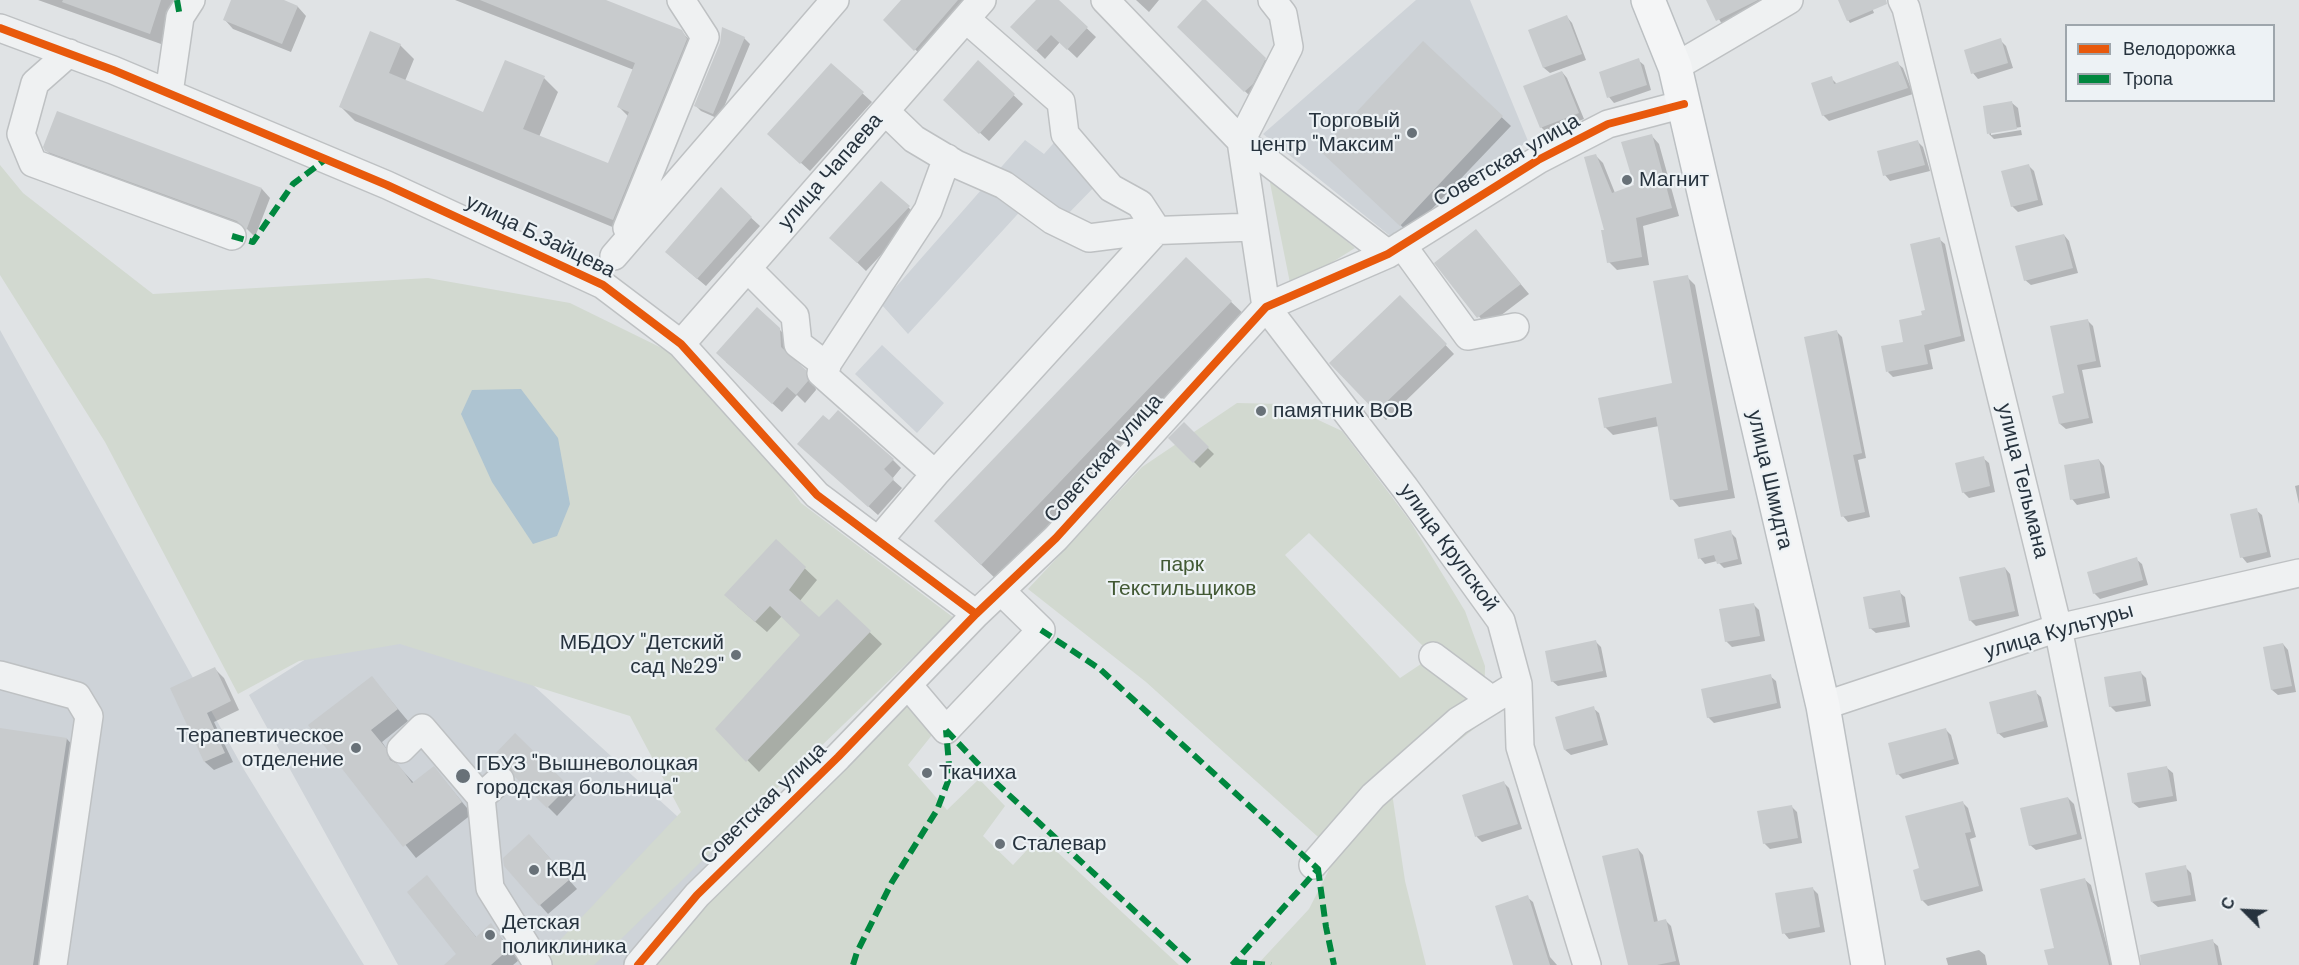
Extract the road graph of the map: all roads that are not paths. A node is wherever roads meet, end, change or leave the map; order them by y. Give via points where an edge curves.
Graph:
1 (191, 0) edge
2 (681, 0) edge
3 (835, 0) edge
4 (1105, 0) edge
5 (1272, 0) edge
6 (1648, 0) edge
7 (1789, 0) edge
8 (1902, 0) edge
9 (974, 9) edge
10 (0, 28) edge
11 (69, 53) junction
12 (1675, 67) junction
13 (169, 93) junction
14 (1684, 104) junction
15 (885, 111) junction
16 (1241, 141) junction
17 (947, 158) junction
18 (1253, 226) junction
19 (1157, 230) junction
20 (232, 236) dead end
21 (1395, 250) junction
22 (614, 256) junction
23 (747, 268) junction
24 (603, 285) junction
25 (1266, 307) junction
26 (1515, 327) dead end
27 (681, 344) junction
28 (826, 366) junction
29 (935, 474) junction
30 (878, 541) junction
31 (2299, 573) edge
32 (1001, 591) junction
33 (976, 614) junction
34 (2058, 628) junction
35 (1433, 656) dead end
36 (0, 675) edge
37 (1518, 684) junction
38 (908, 685) junction
39 (1492, 700) junction
40 (1823, 706) junction
41 (401, 749) dead end
42 (1313, 865) dead end
43 (53, 965) edge
44 (538, 965) edge
45 (638, 965) edge
46 (1587, 965) edge
47 (1868, 965) edge
48 (2126, 965) edge

1 - 13 street via 180,17
2 - 22 street via 705,37 638,207
3 - 22 street
4 - 16 street
5 - 16 street via 1283,14 1289,47
6 - 12 main road, улица Шмидта
7 - 12 street
8 - 34 street, улица Тельмана
9 - 15 street, улица Чапаева
9 - 19 street via 1061,102 1065,134 1112,188 1140,204
10 - 11 street, улица Б.Зайцева
11 - 13 street, улица Б.Зайцева
11 - 20 street via 35,83 21,134 33,163
12 - 14 main road, улица Шмидта
13 - 24 street, улица Б.Зайцева via 387,185
14 - 21 street, Советская улица via 1608,123 1538,160
14 - 40 main road, улица Шмидта
15 - 17 street via 914,139
15 - 23 street, улица Чапаева
16 - 18 street
16 - 21 street
17 - 19 street via 1004,185 1052,220 1089,238
17 - 28 street via 928,210
18 - 19 street
18 - 25 street
19 - 29 street
21 - 25 street, Советская улица
21 - 26 street via 1468,336
22 - 24 street
23 - 27 street, улица Чапаева
23 - 28 street via 795,316 798,344
24 - 27 street, улица Б.Зайцева
25 - 32 street, Советская улица via 1056,538
25 - 37 street, улица Крупской via 1501,621
27 - 30 street, улица Б.Зайцева via 817,495
28 - 29 street via 821,373
29 - 30 street
30 - 33 street, улица Б.Зайцева
31 - 34 street, улица Культуры
32 - 33 street, Советская улица
32 - 38 street via 1041,630 946,730
33 - 38 street, Советская улица
34 - 40 street, улица Культуры
34 - 48 street, улица Тельмана
35 - 39 street
36 - 43 street via 77,696 89,716
37 - 39 street
37 - 46 street, улица Крупской via 1520,747
38 - 45 street, Советская улица via 697,895
39 - 42 street via 1458,721 1373,796
40 - 47 main road, улица Шмидта
41 - 44 street via 422,728 491,788 490,888

